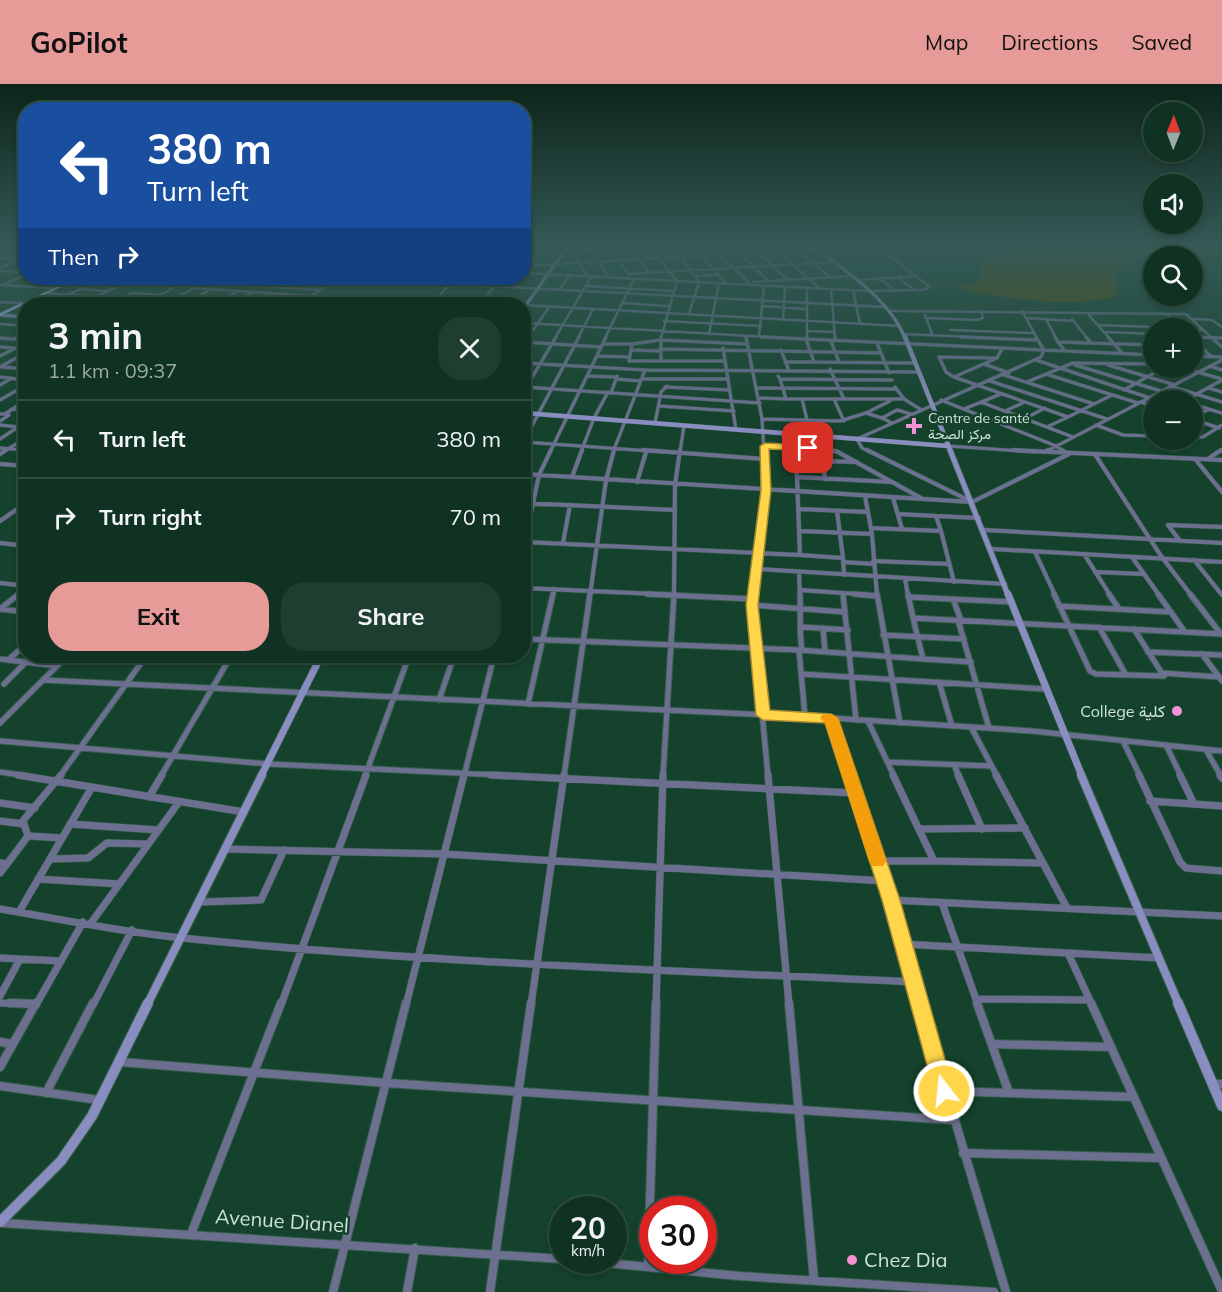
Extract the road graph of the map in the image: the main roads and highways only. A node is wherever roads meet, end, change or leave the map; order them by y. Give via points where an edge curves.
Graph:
1 (18, 305) edge
2 (18, 306) edge
3 (0, 314) edge

1 - 3 highway
2 - 3 highway

